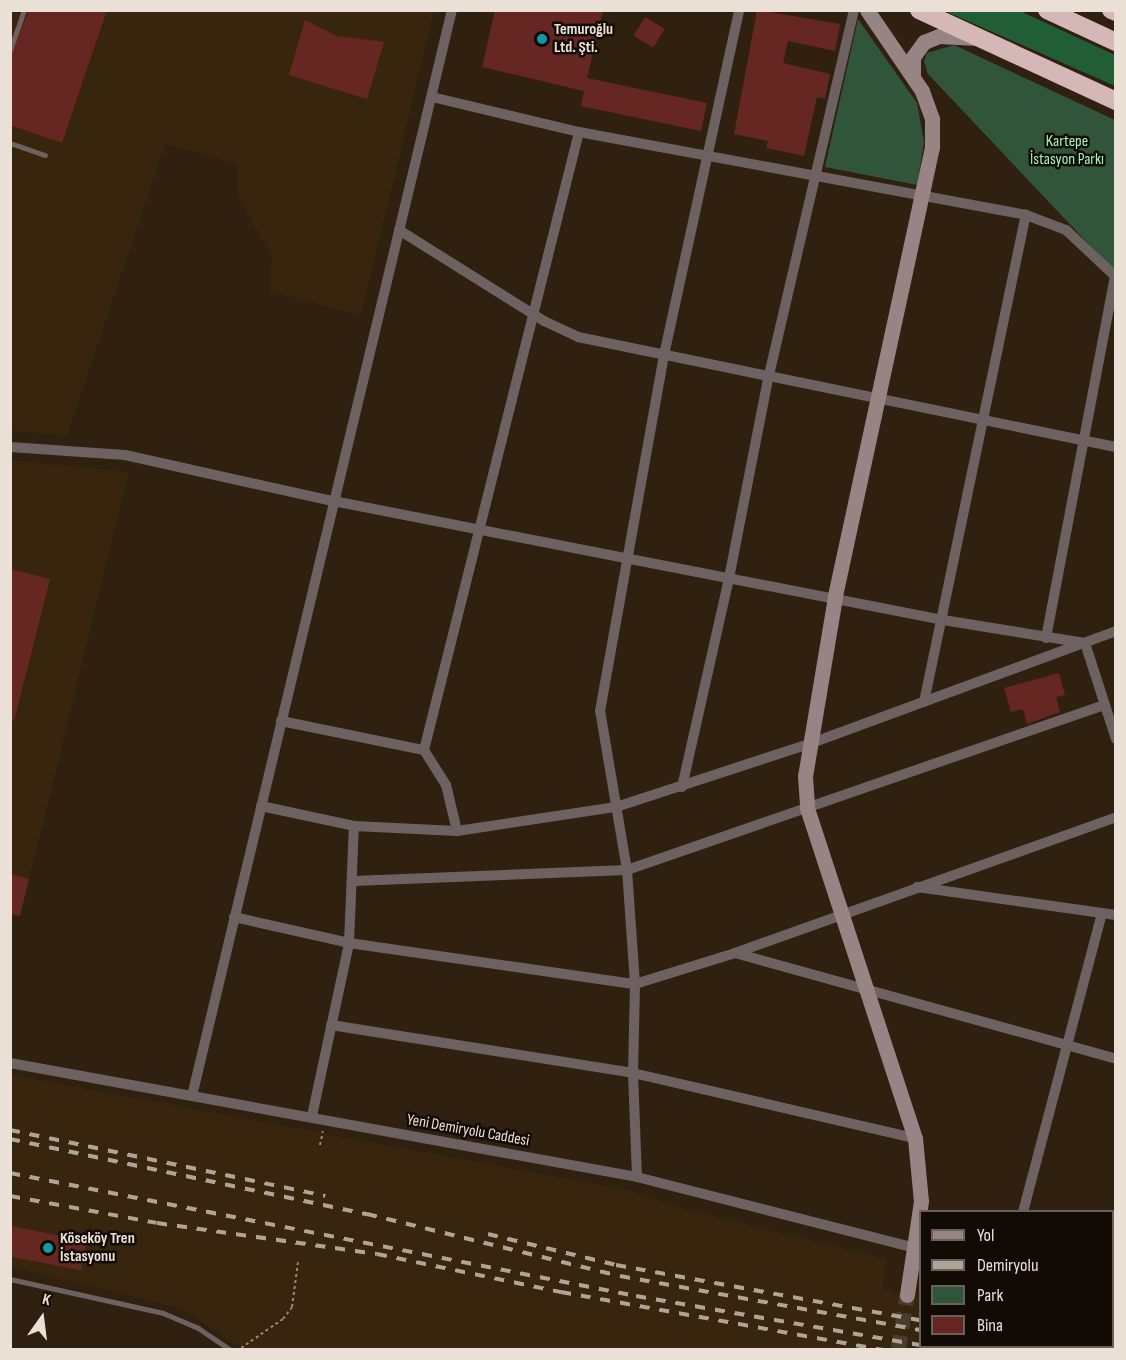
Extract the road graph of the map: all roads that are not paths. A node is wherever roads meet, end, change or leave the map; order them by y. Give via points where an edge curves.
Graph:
1 (24, 10) edge
2 (452, 10) edge
3 (738, 10) edge
4 (854, 10) edge
5 (867, 10) edge
6 (919, 10) edge
7 (1047, 10) edge
8 (1111, 10) edge
9 (1116, 12) edge
10 (972, 38) junction
11 (1116, 42) edge
12 (10, 50) edge
13 (913, 74) junction
14 (432, 97) junction
15 (1116, 101) edge
16 (579, 132) junction
17 (10, 143) edge
18 (45, 155) dead end
19 (706, 156) junction
20 (814, 174) junction
21 (922, 194) junction
22 (1026, 215) junction
23 (399, 230) junction
24 (1115, 277) edge
25 (532, 311) junction
26 (664, 355) junction
27 (769, 375) junction
28 (876, 397) junction
29 (982, 420) junction
30 (1086, 440) junction
31 (10, 447) edge
32 (1116, 447) edge
33 (333, 501) junction
34 (481, 527) junction
35 (627, 556) junction
36 (729, 578) junction
37 (835, 597) junction
38 (943, 620) junction
39 (1116, 631) edge
40 (1046, 638) junction
41 (1085, 643) junction
42 (924, 702) junction
43 (1104, 705) junction
44 (281, 721) junction
45 (1116, 739) edge
46 (809, 744) junction
47 (424, 750) junction
48 (682, 787) junction
49 (261, 806) junction
50 (616, 807) junction
51 (807, 808) junction
52 (1116, 817) edge
53 (354, 826) junction
54 (457, 831) junction
55 (627, 870) junction
56 (354, 881) junction
57 (914, 886) junction
58 (840, 913) junction
59 (1102, 914) junction
60 (1116, 915) edge
61 (234, 917) junction
62 (349, 943) junction
63 (735, 953) junction
64 (635, 984) junction
65 (865, 990) junction
66 (331, 1025) junction
67 (1066, 1044) junction
68 (1116, 1059) edge
69 (10, 1063) edge
70 (633, 1073) junction
71 (192, 1096) junction
72 (312, 1116) junction
73 (915, 1138) junction
74 (637, 1177) junction
75 (920, 1210) edge
76 (1024, 1210) edge
77 (919, 1230) edge
78 (918, 1248) edge
79 (10, 1280) edge
80 (907, 1295) tunnel mouth
81 (231, 1350) edge

1 - 12 lane
2 - 14 street
3 - 19 street
4 - 20 street
5 - 13 street
6 - 10 highway
7 - 11 highway
8 - 9 highway
10 - 13 street via 939,36 924,42 913,57
10 - 15 highway
13 - 21 street via 929,107 932,126
14 - 16 street
14 - 23 street
16 - 19 street
16 - 25 street
17 - 18 lane
19 - 20 street
19 - 26 street
20 - 21 street
20 - 27 street
21 - 22 street
21 - 28 street
22 - 24 street via 1066,230
22 - 29 street
23 - 25 street
23 - 33 street
24 - 30 street
25 - 26 street via 578,337
25 - 34 street
26 - 27 street
26 - 35 street
27 - 28 street
27 - 36 street
28 - 29 street
28 - 37 street
29 - 30 street
29 - 38 street
30 - 32 street
30 - 40 street
31 - 33 street via 125,455
33 - 34 street
33 - 44 street
34 - 35 street
34 - 47 street
35 - 36 street
35 - 50 street via 600,711
36 - 37 street
36 - 48 street
37 - 38 street
37 - 46 street
38 - 40 street
38 - 42 street
39 - 41 street
40 - 41 street
41 - 42 street
41 - 43 street
42 - 46 street
43 - 45 street
43 - 51 street
44 - 47 street
44 - 49 street
46 - 48 street
46 - 51 street
47 - 54 street via 446,785
48 - 50 street
49 - 53 street
49 - 61 street
50 - 54 street
50 - 55 street
51 - 55 street
51 - 58 street
52 - 57 street
53 - 54 street
53 - 56 street
55 - 56 street
55 - 64 street
56 - 62 street
57 - 58 street
57 - 59 street
58 - 63 street
58 - 65 street
59 - 60 street
59 - 67 street
61 - 62 street
61 - 71 street
62 - 64 street
62 - 66 street
63 - 64 street
63 - 65 street
64 - 70 street
65 - 67 street
65 - 73 street
66 - 70 street
66 - 72 street
67 - 68 street
67 - 76 street
69 - 71 street, Yeni Demiryolu Caddesi
70 - 73 street
70 - 74 street
71 - 72 street, Yeni Demiryolu Caddesi
72 - 74 street, Yeni Demiryolu Caddesi
73 - 75 street
74 - 78 street, Yeni Demiryolu Caddesi
77 - 78 street
78 - 80 street
79 - 81 lane via 172,1316

